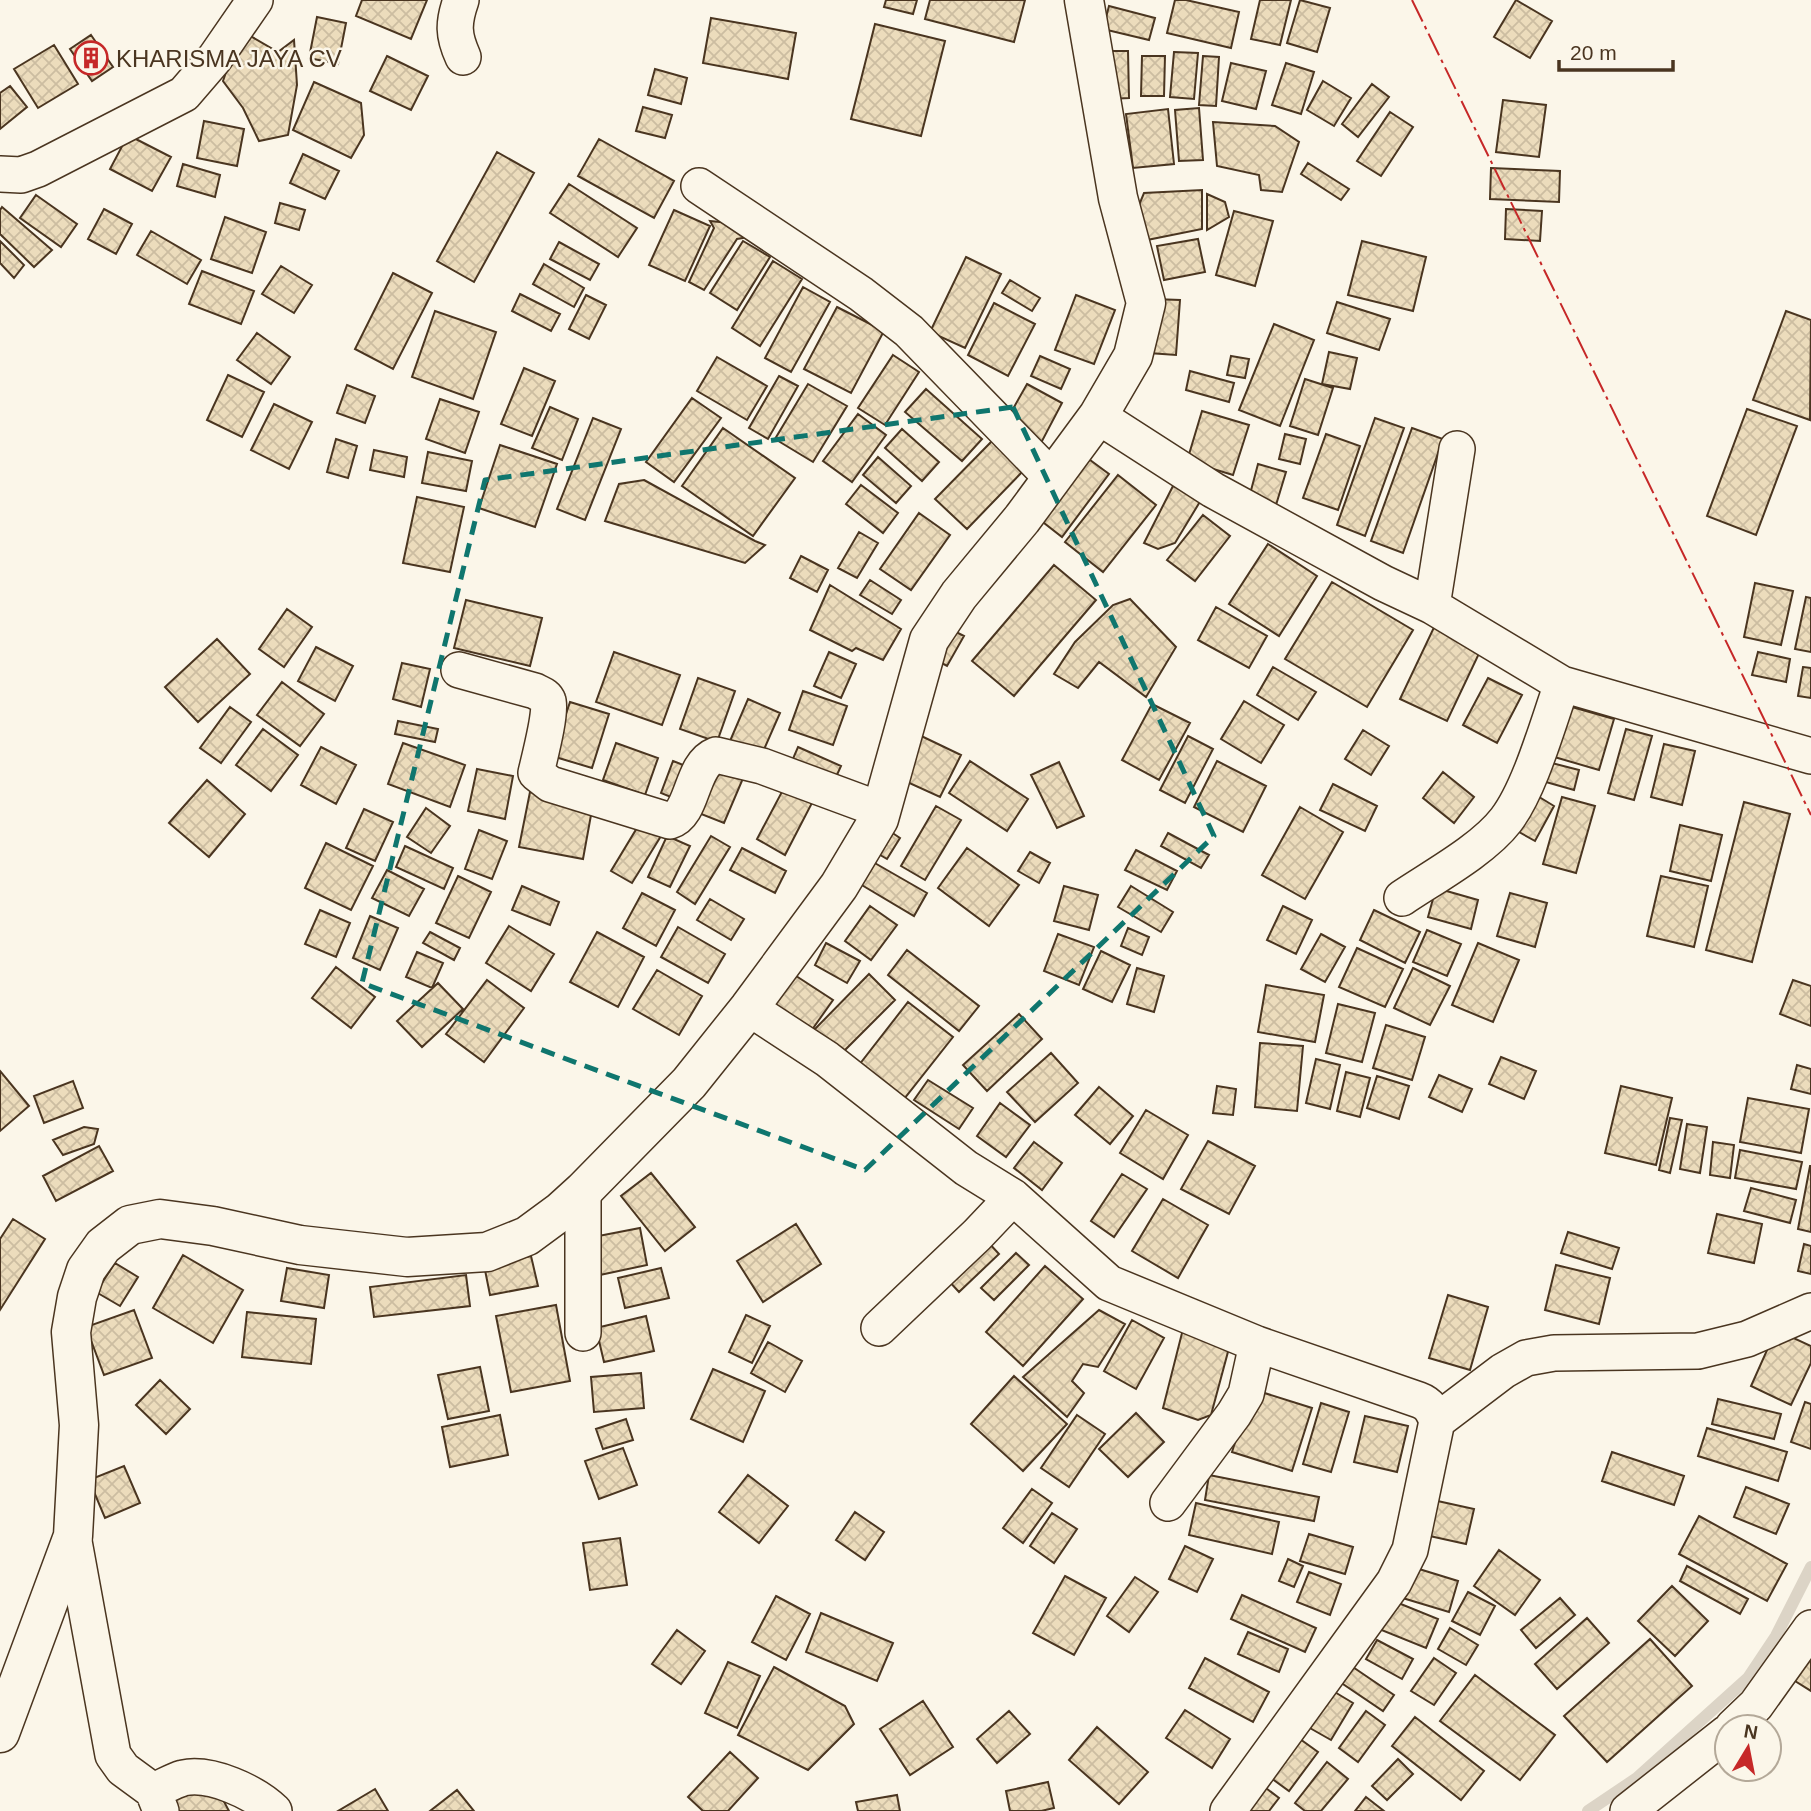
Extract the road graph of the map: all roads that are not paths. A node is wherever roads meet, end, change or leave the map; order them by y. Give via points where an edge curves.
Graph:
1 (255, 0) edge
2 (461, 0) edge
3 (1084, 0) edge
4 (463, 57) dead end
5 (0, 174) edge
6 (699, 186) dead end
7 (1098, 416) junction
8 (1457, 449) dead end
9 (1052, 478) junction
10 (1432, 606) junction
11 (459, 670) dead end
12 (1562, 684) junction
13 (1811, 756) edge
14 (881, 810) junction
15 (1402, 898) dead end
16 (749, 1008) junction
17 (583, 1191) junction
18 (1013, 1197) junction
19 (1811, 1311) edge
20 (879, 1328) dead end
21 (583, 1333) dead end
22 (1257, 1344) junction
23 (1437, 1422) junction
24 (1168, 1503) dead end
25 (73, 1536) junction
26 (1811, 1628) edge
27 (1748, 1713) edge
28 (0, 1733) edge
29 (1713, 1744) edge
30 (157, 1801) edge
31 (274, 1811) edge
32 (1228, 1811) edge
33 (1628, 1811) edge

1 - 5 street via 184,94 38,169 21,175
2 - 4 street via 454,25
3 - 7 street via 1118,198 1146,303 1133,356
6 - 9 street via 861,293 909,331
7 - 9 street
7 - 10 street via 1213,490
8 - 10 street
9 - 14 street via 929,640
10 - 12 street
11 - 14 street via 546,697 550,703 536,774 550,783 670,821 680,815 702,766 716,755 762,766
12 - 13 street
12 - 15 street via 1526,783 1506,820 1475,849
14 - 16 street via 839,886
16 - 17 street via 689,1083
16 - 18 street via 827,1059 966,1168
17 - 21 street
17 - 25 street via 527,1236 487,1252 407,1257 300,1245 160,1219 130,1225 103,1246 86,1270 76,1297 71,1332 79,1425
18 - 20 street
18 - 22 street via 1110,1283
19 - 23 street via 1747,1339 1698,1351 1554,1353 1526,1358
22 - 23 street via 1427,1403
22 - 24 street via 1246,1394
23 - 32 street via 1410,1550 1394,1582
25 - 28 street
25 - 30 street via 113,1755
26 - 27 street
29 - 33 street
30 - 31 street via 184,1778 216,1779 265,1802

